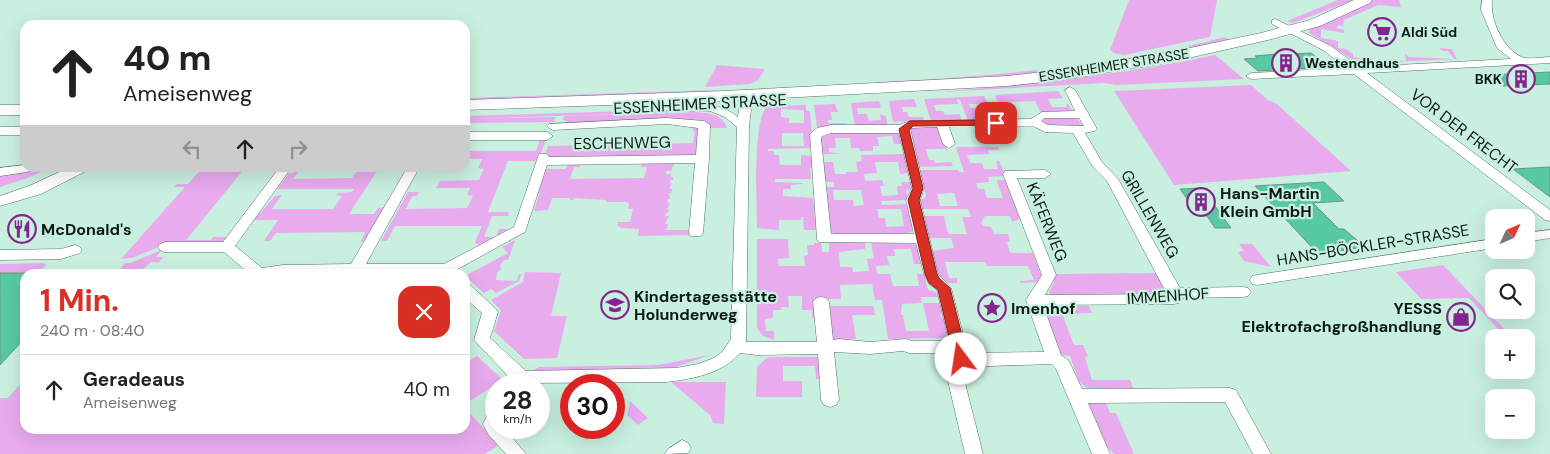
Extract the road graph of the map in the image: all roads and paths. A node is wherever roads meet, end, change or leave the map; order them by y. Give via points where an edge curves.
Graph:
1 (1365, 0) edge
2 (1487, 0) edge
3 (1275, 22) dead end
4 (1292, 30) junction
5 (1550, 60) edge
6 (1522, 62) junction
7 (1357, 70) junction
8 (1252, 76) dead end
9 (1070, 90) dead end
10 (746, 99) junction
11 (470, 105) edge
12 (650, 107) junction
13 (0, 110) edge
14 (20, 110) edge
15 (470, 113) edge
16 (1084, 114) junction
17 (0, 120) edge
18 (20, 120) edge
19 (1035, 122) junction
20 (942, 124) junction
21 (743, 126) junction
22 (904, 129) junction
23 (1077, 130) junction
24 (0, 131) edge
25 (20, 131) edge
26 (550, 131) joint
27 (470, 136) edge
28 (949, 144) dead end
29 (702, 159) junction
30 (20, 169) edge
31 (0, 172) edge
32 (49, 172) edge
33 (72, 172) edge
34 (282, 172) edge
35 (411, 172) edge
36 (1045, 174) dead end
37 (0, 190) edge
38 (0, 201) edge
39 (1550, 217) edge
40 (696, 233) dead end
41 (1550, 234) edge
42 (1535, 236) edge
43 (923, 238) junction
44 (1485, 244) edge
45 (227, 246) junction
46 (165, 247) dead end
47 (75, 250) dead end
48 (0, 255) edge
49 (253, 269) edge
50 (356, 269) edge
51 (452, 269) edge
52 (1257, 280) dead end
53 (1243, 292) dead end
54 (1175, 293) junction
55 (470, 294) edge
56 (1038, 294) junction
57 (821, 302) dead end
58 (826, 348) junction
59 (735, 350) junction
60 (959, 353) junction
61 (1054, 358) junction
62 (517, 374) edge
63 (550, 380) edge
64 (1077, 396) junction
65 (830, 400) dead end
66 (503, 439) edge
67 (517, 454) edge
68 (974, 454) edge
69 (1101, 454) edge
70 (1262, 454) edge

1 - 4 main road, ESSENHEIMER STRASSE
2 - 6 street via 1486,10 1502,48
3 - 4 street
4 - 7 street via 1327,48
4 - 10 main road, ESSENHEIMER STRASSE via 1114,67 1007,81 885,92
5 - 6 street
6 - 7 street
7 - 8 street
7 - 39 street, VOR DER FRECHT
9 - 16 street
10 - 11 main road, ESSENHEIMER STRASSE
10 - 12 main road, ESSENHEIMER STRASSE
10 - 21 street
12 - 15 main road, ESSENHEIMER STRASSE
12 - 21 street via 712,108 730,115
13 - 14 main road
16 - 19 street via 1042,115
16 - 23 street via 1091,129
17 - 18 main road
19 - 20 street
19 - 23 street via 1045,128
20 - 22 street via 910,124
20 - 28 street
21 - 59 street via 739,339
22 - 43 street via 918,188 913,200
22 - 43 street via 831,129 816,134 824,239
23 - 54 street, GRILLENWEG via 1097,164 1112,179
24 - 25 street
26 - 27 street
26 - 29 street, ESCHENWEG via 667,121 704,125
29 - 40 street, ESCHENWEG
29 - 51 street, ESCHENWEG via 542,159 520,229
30 - 31 street
32 - 37 street
33 - 38 street via 35,190
34 - 45 street
35 - 50 street
36 - 56 street, KÄFERWEG via 1009,174 1049,275
41 - 42 street
43 - 60 street via 934,280 944,288
44 - 52 street, HANS-BÖCKLER-STRASSE
45 - 46 street
45 - 49 street
47 - 48 street via 61,254
53 - 54 street, IMMENHOF
54 - 56 street, IMMENHOF via 1174,299
55 - 62 street via 490,312 482,340
56 - 61 street
57 - 58 street
58 - 59 street
58 - 60 street via 839,345 844,348 906,345
58 - 65 street
59 - 63 street via 721,361 686,374
60 - 61 street
60 - 68 street via 952,364
61 - 64 street via 1063,365
64 - 69 street
64 - 70 street via 1230,395
66 - 67 street

